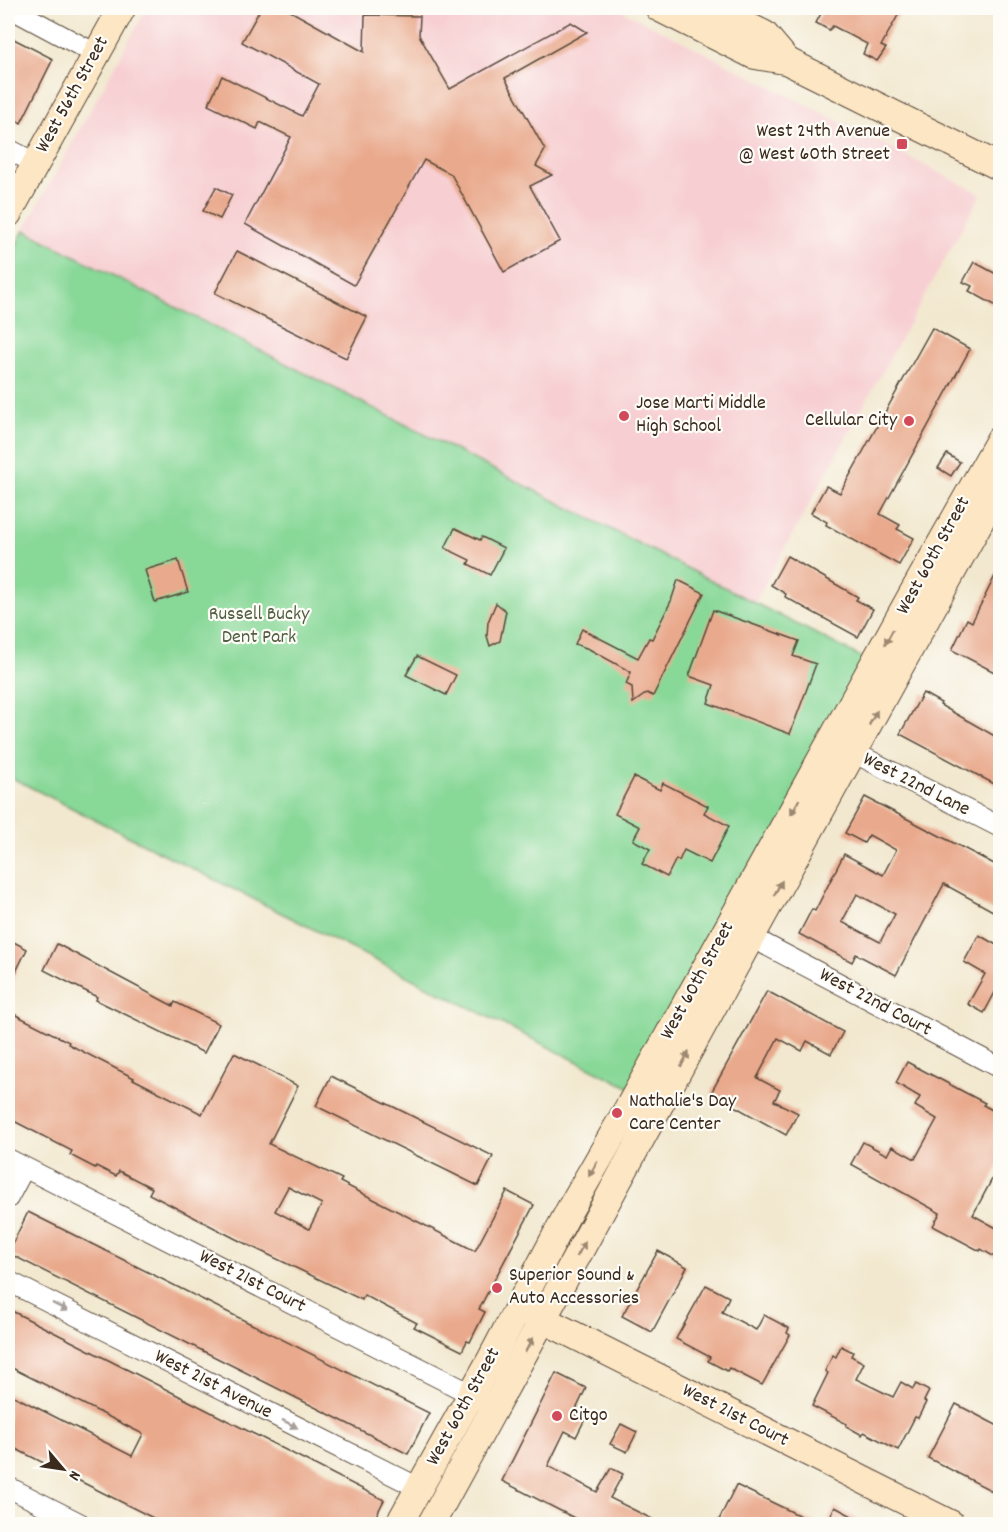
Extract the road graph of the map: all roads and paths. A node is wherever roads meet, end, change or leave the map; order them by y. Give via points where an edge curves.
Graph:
1 (10, 8) edge
2 (122, 8) edge
3 (659, 8) edge
4 (711, 8) edge
5 (96, 54) junction
6 (787, 61) junction
7 (8, 149) edge
8 (35, 163) junction
9 (1000, 167) edge
10 (8, 214) edge
11 (1000, 439) edge
12 (1000, 485) edge
13 (942, 540) junction
14 (945, 585) junction
15 (842, 747) junction
16 (1000, 827) edge
17 (751, 937) junction
18 (1000, 1068) edge
19 (16, 1164) edge
20 (8, 1198) edge
21 (8, 1281) edge
22 (518, 1308) junction
23 (543, 1319) junction
24 (471, 1393) junction
25 (495, 1408) junction
26 (8, 1487) edge
27 (419, 1488) junction
28 (81, 1524) edge
29 (399, 1524) edge
30 (431, 1524) edge
31 (951, 1524) edge

1 - 5 street
2 - 5 street, West 56th Street
3 - 6 street via 753,55
4 - 6 street via 764,34
5 - 8 street, West 56th Street
6 - 9 street
7 - 8 street
8 - 10 street, West 56th Street
11 - 13 street, West 60th Street
12 - 14 street, West 60th Street
13 - 14 street via 949,570
13 -> 15 street, West 60th Street
15 -> 14 street, West 60th Street
15 - 16 street, West 22nd Lane
17 -> 15 street, West 60th Street
15 -> 22 street, West 60th Street via 636,1094
17 - 18 street, West 22nd Court
23 -> 17 street, West 60th Street
19 - 20 street
19 - 24 street, West 21st Court
21 -> 27 street, West 21st Avenue
22 - 23 street, West 21st Court
22 - 24 street, West 60th Street
25 -> 23 street, West 60th Street
23 - 31 street, West 21st Court
24 - 25 street, West 21st Court
24 - 27 street, West 60th Street
25 - 30 street, West 60th Street
26 - 28 street
27 - 29 street, West 60th Street

